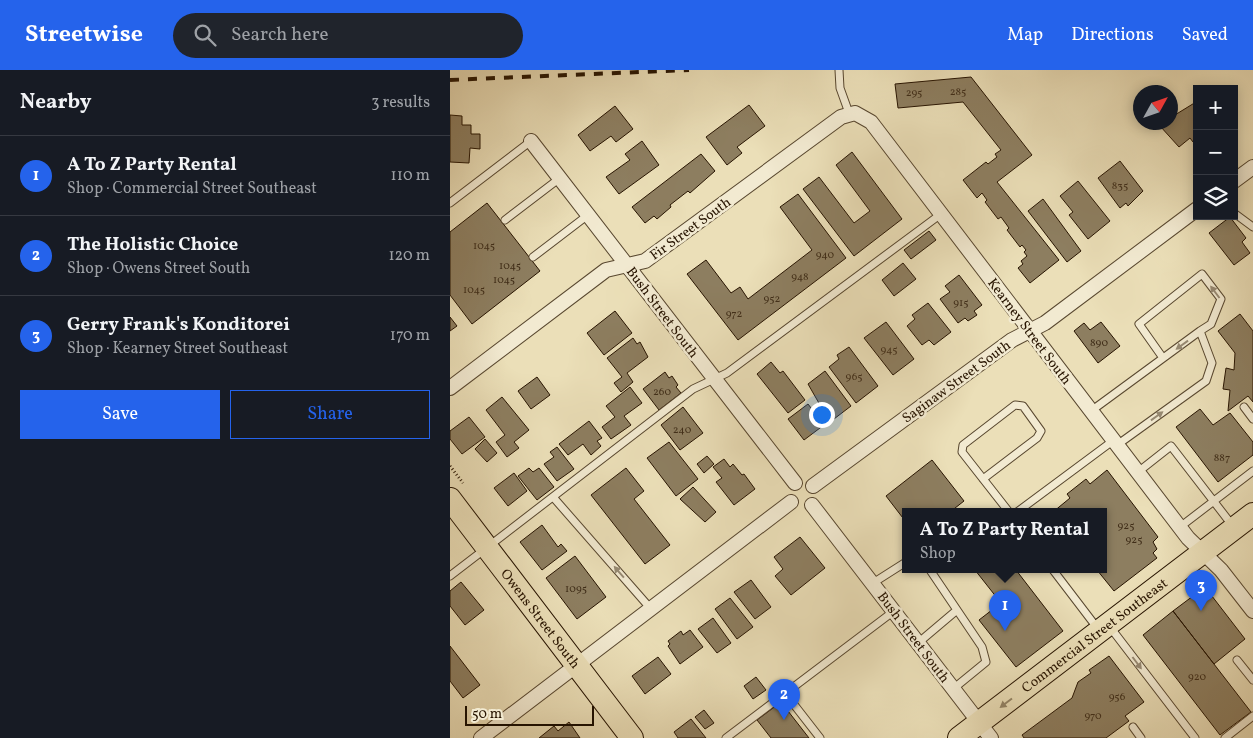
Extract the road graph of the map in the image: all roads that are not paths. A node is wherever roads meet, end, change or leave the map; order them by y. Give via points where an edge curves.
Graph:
1 (839, 70) edge
2 (852, 113) junction
3 (531, 141) joint
4 (1253, 166) edge
5 (560, 178) junction
6 (1238, 178) edge
7 (450, 202) edge
8 (1193, 212) edge
9 (941, 214) junction
10 (588, 215) junction
11 (1238, 216) edge
12 (505, 220) dead end
13 (1253, 227) edge
14 (533, 257) dead end
15 (627, 265) junction
16 (1030, 331) junction
17 (1200, 331) junction
18 (1163, 358) junction
19 (714, 380) junction
20 (450, 388) edge
21 (1244, 407) dead end
22 (1091, 410) junction
23 (1253, 419) edge
24 (1115, 442) junction
25 (1253, 471) edge
26 (1138, 472) junction
27 (983, 479) junction
28 (795, 483) junction
29 (813, 486) junction
30 (553, 497) junction
31 (450, 499) edge
32 (1214, 501) junction
33 (791, 502) junction
34 (812, 505) junction
35 (1006, 508) edge
36 (1023, 508) edge
37 (1253, 514) edge
38 (1180, 527) junction
39 (1234, 528) junction
40 (487, 547) junction
41 (1202, 552) junction
42 (902, 565) edge
43 (932, 573) edge
44 (1056, 573) edge
45 (450, 576) edge
46 (873, 583) junction
47 (651, 609) junction
48 (957, 610) junction
49 (894, 611) junction
50 (1253, 611) edge
51 (1104, 628) junction
52 (918, 642) junction
53 (1237, 660) dead end
54 (576, 666) junction
55 (1253, 680) edge
56 (953, 689) junction
57 (785, 693) junction
58 (1253, 716) edge
59 (1133, 728) dead end
60 (985, 730) edge
61 (481, 738) edge
62 (632, 738) edge
63 (726, 738) edge
64 (820, 738) edge
65 (959, 738) edge
66 (1141, 738) edge
67 (1195, 738) edge
68 (1225, 738) edge

1 - 2 lane via 840,88
2 - 9 street, Kearney Street South via 871,122
2 - 15 street, Fir Street South via 841,117 645,262
3 - 5 street, Bush Street South
3 - 7 lane
4 - 6 street
5 - 10 street, Bush Street South
5 - 12 lane
8 - 16 street, Saginaw Street South
9 - 16 street, Kearney Street South
9 - 19 lane via 727,374
10 - 14 lane
10 - 15 street, Bush Street South
11 - 13 lane
15 - 19 street, Bush Street South
15 - 20 street, Fir Street South via 606,270
16 - 22 street, Kearney Street South
16 - 29 street, Saginaw Street South via 1012,340
17 -> 18 lane
17 -> 18 lane via 1211,324 1221,299 1202,274 1139,324
24 -> 17 lane via 1206,381 1212,363
18 - 22 lane
19 - 28 street, Bush Street South
19 - 30 lane via 693,389
21 - 23 lane
22 - 24 street, Kearney Street South
24 - 26 street, Kearney Street South
24 - 36 lane
25 - 32 lane
26 - 32 lane via 1171,446
26 - 38 street, Kearney Street South
27 - 27 lane via 962,452 963,445 1015,405 1023,406 1041,430 1037,438
27 - 35 lane
28 - 29 street via 806,481
28 - 33 street via 790,490
29 - 34 street via 816,498
30 - 40 lane
47 -> 30 lane
31 - 40 main road, Owens Street South
32 - 38 lane
32 - 39 lane
33 - 34 street via 799,508
33 - 47 street
34 - 46 street, Bush Street South
37 - 39 main road, Commercial Street Southeast
38 - 41 street, Kearney Street South
39 - 41 main road, Commercial Street Southeast
40 - 45 lane
40 - 54 main road, Owens Street South
41 - 50 street, Kearney Street South via 1223,572
41 - 51 main road, Commercial Street Southeast
42 - 46 lane
43 - 48 lane
44 - 51 lane
46 - 49 street, Bush Street South
47 - 54 street
48 - 52 lane
48 - 56 lane via 982,647 986,662
49 - 52 street, Bush Street South
49 - 57 lane
51 -> 60 main road, Commercial Street Southeast
51 -> 67 lane
52 - 56 street, Bush Street South
53 - 55 lane
54 - 61 street
54 - 62 main road, Owens Street South
56 - 60 street, Bush Street South
57 - 63 lane
57 - 64 lane
58 - 68 lane
59 - 66 lane
60 - 65 main road, Commercial Street Southeast

